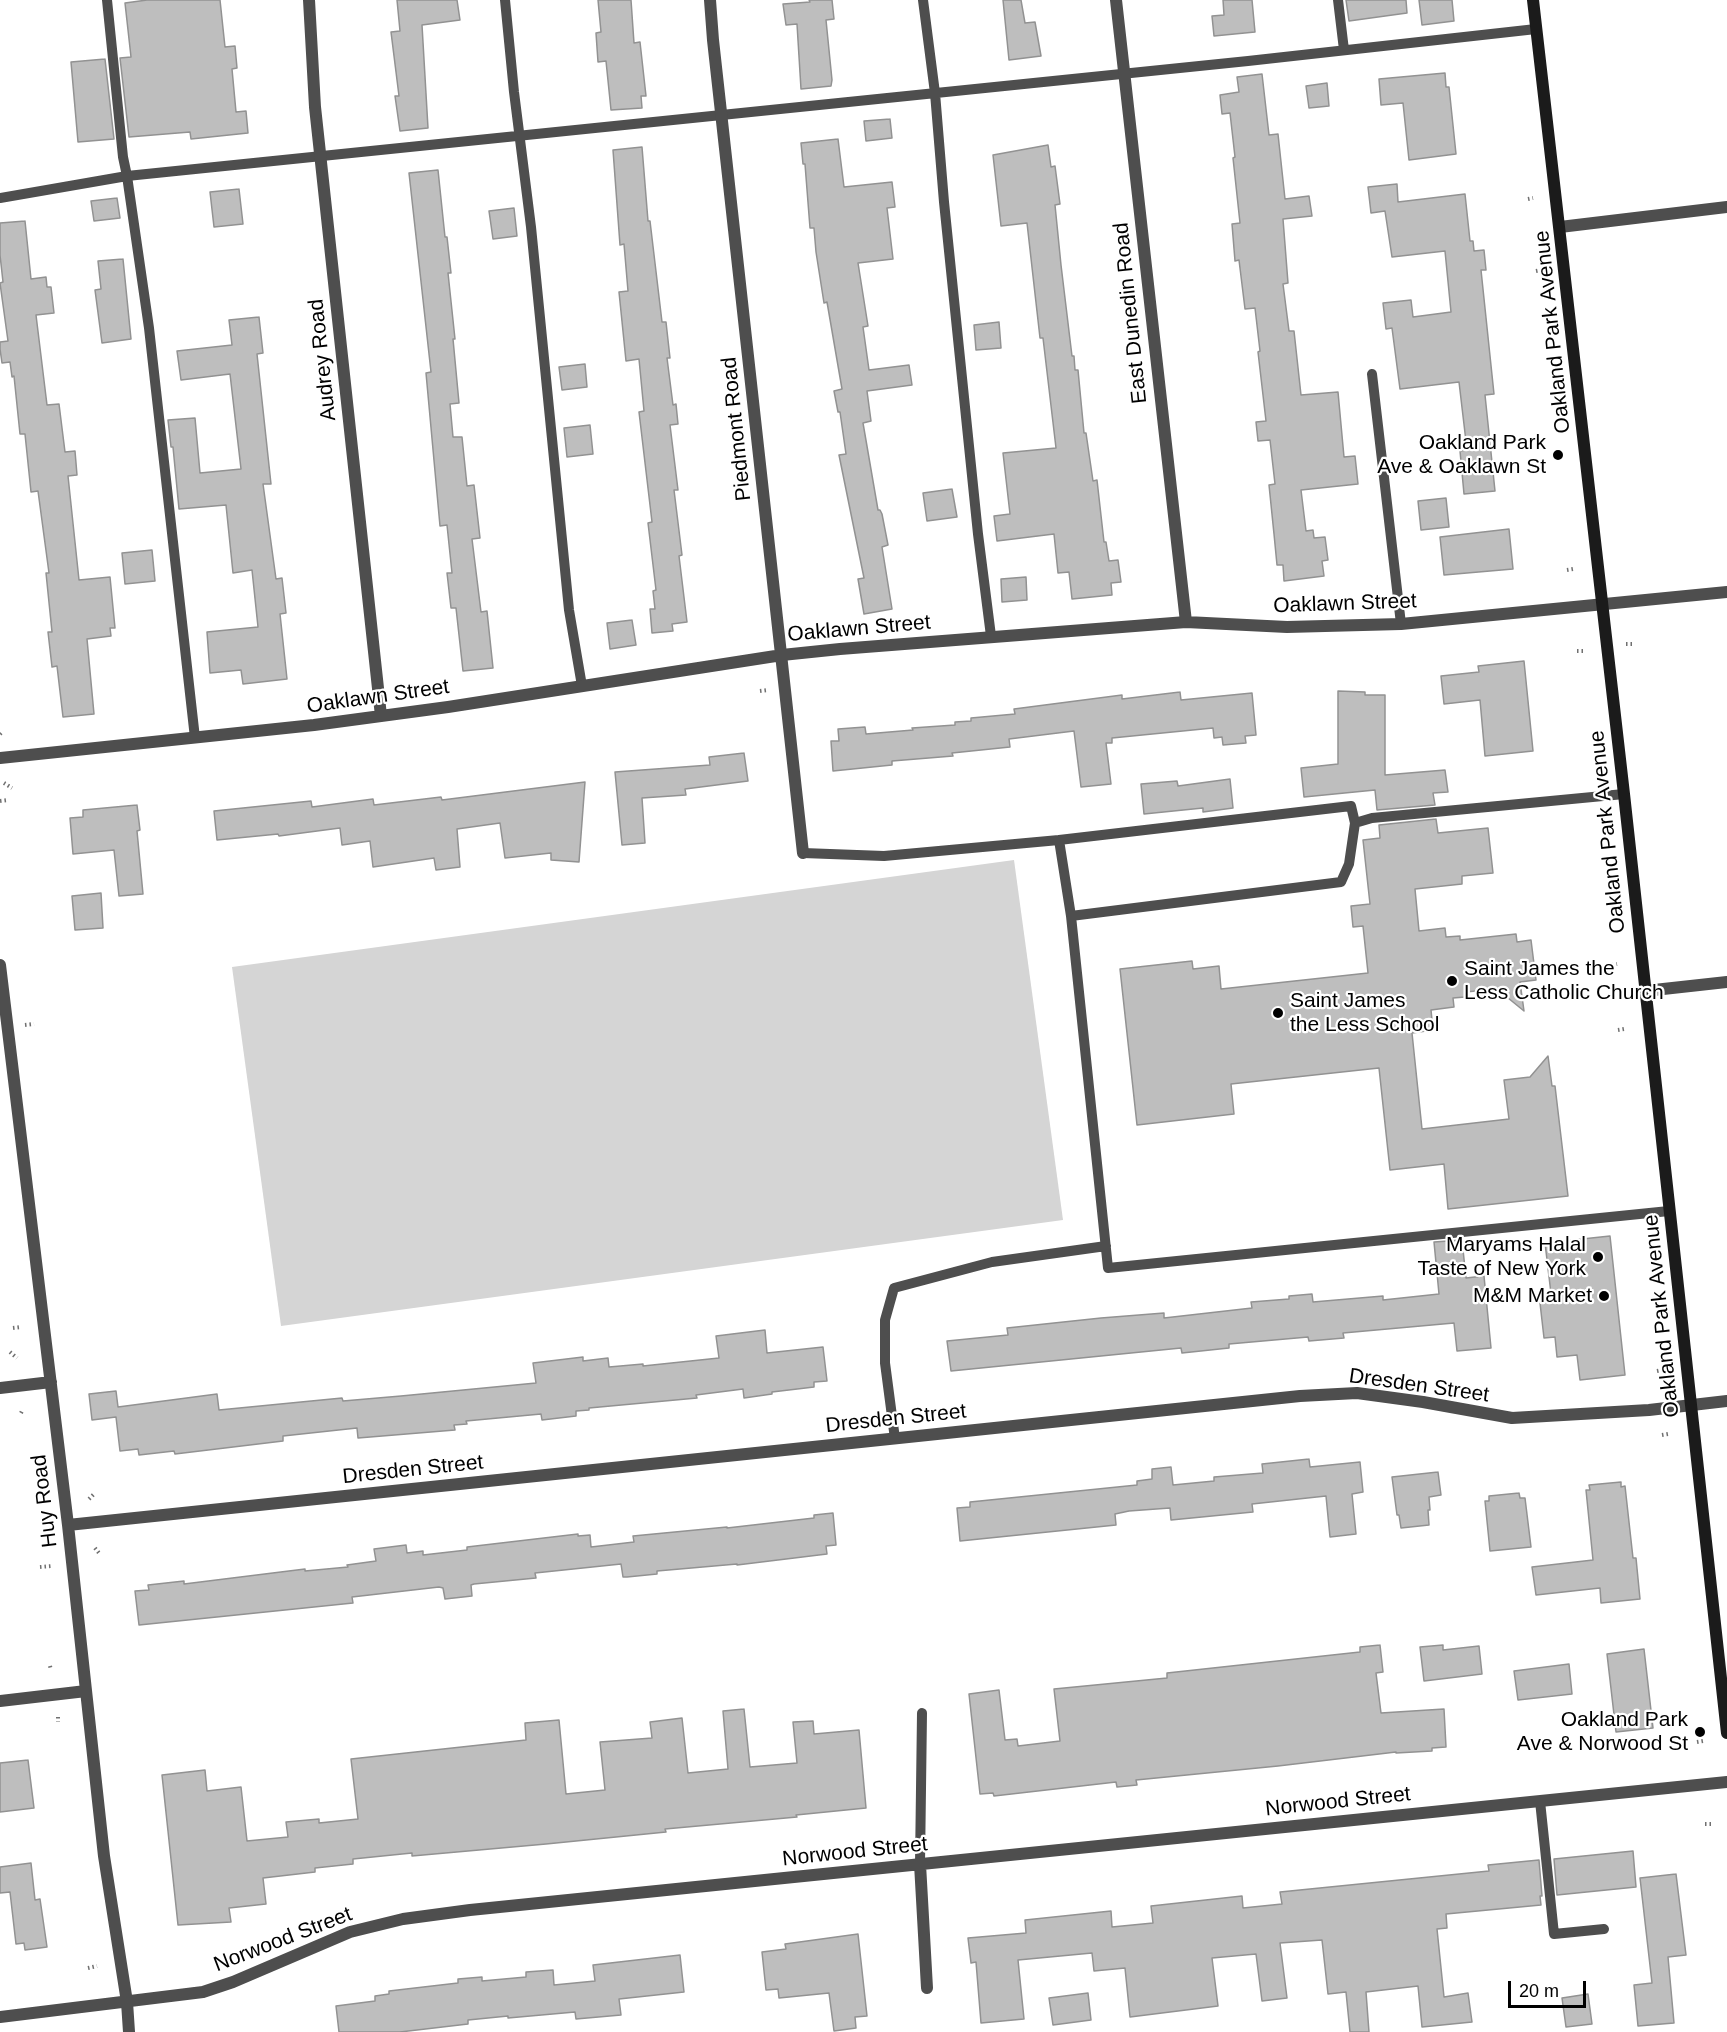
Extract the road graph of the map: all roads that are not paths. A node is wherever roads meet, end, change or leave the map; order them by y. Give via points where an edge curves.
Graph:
1 (107, 0) edge
2 (309, 0) edge
3 (505, 0) edge
4 (710, 0) edge
5 (923, 0) edge
6 (1116, 0) edge
7 (1338, 0) edge
8 (1533, 0) edge
9 (1536, 29) junction
10 (1344, 50) junction
11 (1124, 74) junction
12 (935, 93) junction
13 (722, 116) junction
14 (520, 135) junction
15 (320, 157) junction
16 (127, 176) junction
17 (0, 198) edge
18 (1727, 207) edge
19 (1560, 227) junction
20 (1372, 374) dead end
21 (1727, 592) edge
22 (1603, 605) junction
23 (1186, 622) junction
24 (1401, 624) junction
25 (991, 636) junction
26 (782, 656) junction
27 (582, 686) junction
28 (381, 716) junction
29 (195, 738) junction
30 (0, 758) edge
31 (1624, 794) junction
32 (1355, 823) junction
33 (1059, 840) junction
34 (802, 853) joint
35 (1071, 916) junction
36 (0, 965) edge
37 (1727, 982) edge
38 (1645, 992) junction
39 (6, 1069) edge
40 (1670, 1211) junction
41 (1106, 1246) junction
42 (51, 1382) junction
43 (0, 1388) edge
44 (1727, 1401) edge
45 (1691, 1405) junction
46 (895, 1439) junction
47 (68, 1525) junction
48 (86, 1691) junction
49 (0, 1701) edge
50 (922, 1713) dead end
51 (1727, 1733) edge
52 (1727, 1782) edge
53 (1540, 1801) junction
54 (920, 1864) junction
55 (1604, 1929) dead end
56 (927, 1988) dead end
57 (127, 2002) junction
58 (0, 2017) edge
59 (129, 2032) edge

1 - 16 lane
2 - 15 street, Audrey Road
3 - 14 lane
4 - 13 street, Piedmont Road
5 - 12 lane
6 - 11 street, East Dunedin Road
7 - 10 lane
8 - 9 main road, Oakland Park Avenue
9 - 10 lane
9 - 19 main road, Oakland Park Avenue
10 - 11 lane
11 - 12 lane
11 - 23 street, East Dunedin Road
12 - 13 lane
12 - 25 lane via 958,355
13 - 14 lane
13 - 26 street, Piedmont Road
14 - 15 lane
14 - 27 lane via 569,610
15 - 16 lane
15 - 28 street, Audrey Road
16 - 17 lane
16 - 29 lane via 149,328
18 - 19 street
19 - 22 main road, Oakland Park Avenue
20 - 24 lane
21 - 22 street, Oaklawn Street
22 - 24 street, Oaklawn Street
22 - 31 main road, Oakland Park Avenue
23 - 24 street, Oaklawn Street via 1287,627
23 - 25 street, Oaklawn Street
25 - 26 street, Oaklawn Street
26 - 27 street, Oaklawn Street
26 - 34 street, Piedmont Road
27 - 28 street, Oaklawn Street
28 - 29 street, Oaklawn Street
29 - 30 street, Oaklawn Street
31 - 32 lane via 1372,818
31 - 38 main road, Oakland Park Avenue
32 - 33 lane via 1351,806
32 - 35 lane via 1349,864 1341,882
33 - 34 lane via 884,856
33 - 35 lane
35 - 41 lane
36 - 39 street, Huy Road
37 - 38 street
38 - 40 main road, Oakland Park Avenue
39 - 42 street, Huy Road
40 - 41 lane via 1108,1268
40 - 45 main road, Oakland Park Avenue
41 - 46 lane via 992,1262 894,1288 885,1320 885,1363
42 - 43 street
42 - 47 street, Huy Road
44 - 45 street, Dresden Street
45 - 46 street, Dresden Street via 1512,1418 1357,1393
45 - 51 main road, Oakland Park Avenue
46 - 47 street, Dresden Street
47 - 48 street, Huy Road
48 - 49 street
48 - 57 street, Huy Road via 104,1856
50 - 54 lane
52 - 53 street, Norwood Street
53 - 54 street, Norwood Street
53 - 55 lane via 1554,1934
54 - 56 street
54 - 57 street, Norwood Street via 403,1919 350,1932 203,1992
57 - 58 street, Norwood Street
57 - 59 street, Huy Road

